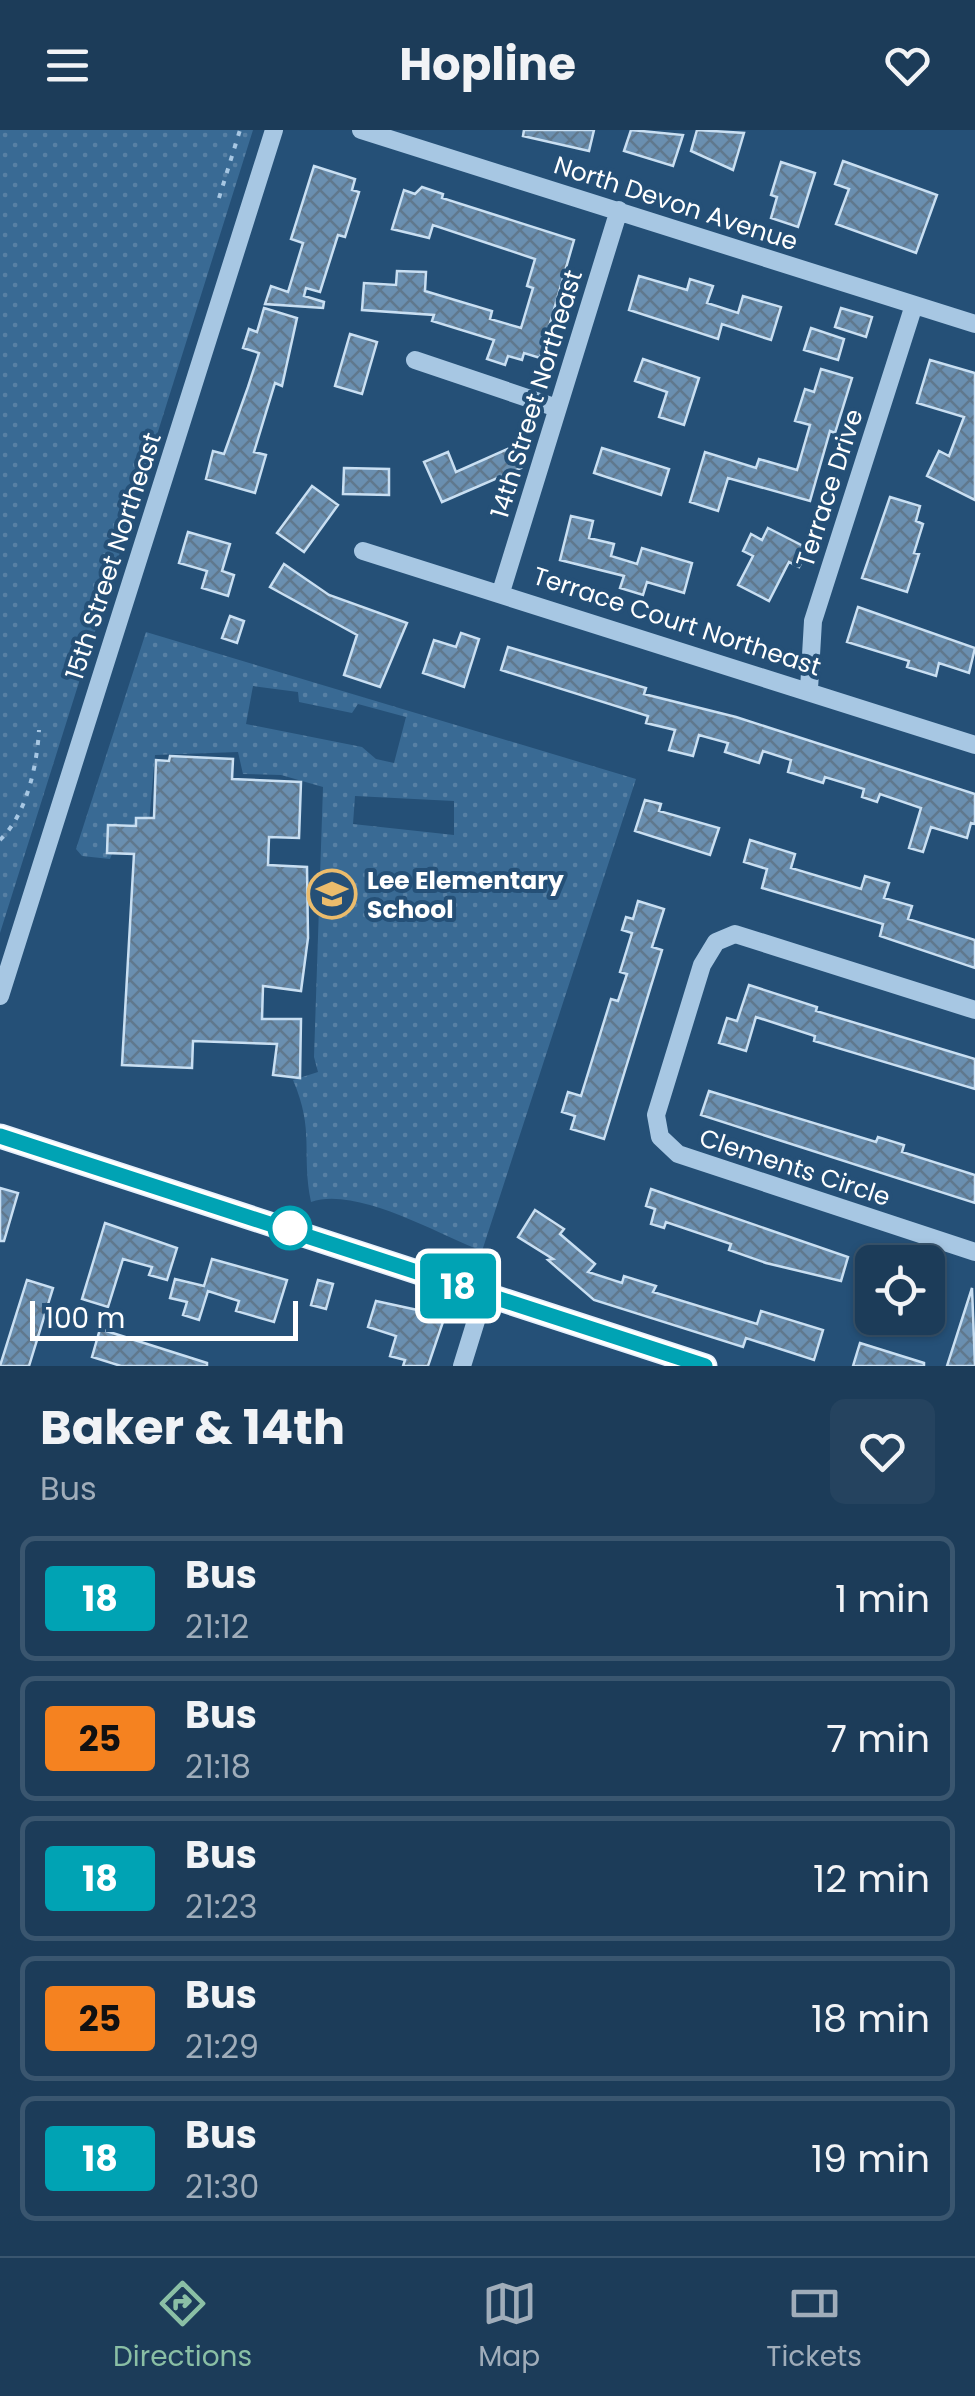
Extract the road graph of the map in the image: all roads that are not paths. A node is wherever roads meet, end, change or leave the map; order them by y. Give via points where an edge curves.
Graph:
1 (274, 130) edge
2 (362, 130) edge
3 (618, 210) junction
4 (914, 305) junction
5 (975, 324) edge
6 (415, 360) dead end
7 (557, 408) junction
8 (363, 551) dead end
9 (501, 592) junction
10 (809, 689) junction
11 (975, 745) edge
12 (0, 996) edge
13 (975, 1010) edge
14 (0, 1136) edge
15 (975, 1252) edge
16 (484, 1294) junction
17 (462, 1366) edge
18 (705, 1366) edge

1 - 12 street, 15th Street Northeast
2 - 3 street, North Devon Avenue
3 - 4 street, North Devon Avenue
3 - 7 street, 14th Street Northeast
4 - 5 street, North Devon Avenue
4 - 10 street, Terrace Drive via 813,620
6 - 7 street
7 - 9 street, 14th Street Northeast
8 - 9 street, Terrace Court Northeast
9 - 10 street, Terrace Court Northeast
10 - 11 street, Terrace Court Northeast
13 - 15 street, Clements Circle via 735,934 716,942 702,965 656,1115 660,1138 678,1154
14 - 16 main road
16 - 17 street
16 - 18 main road

